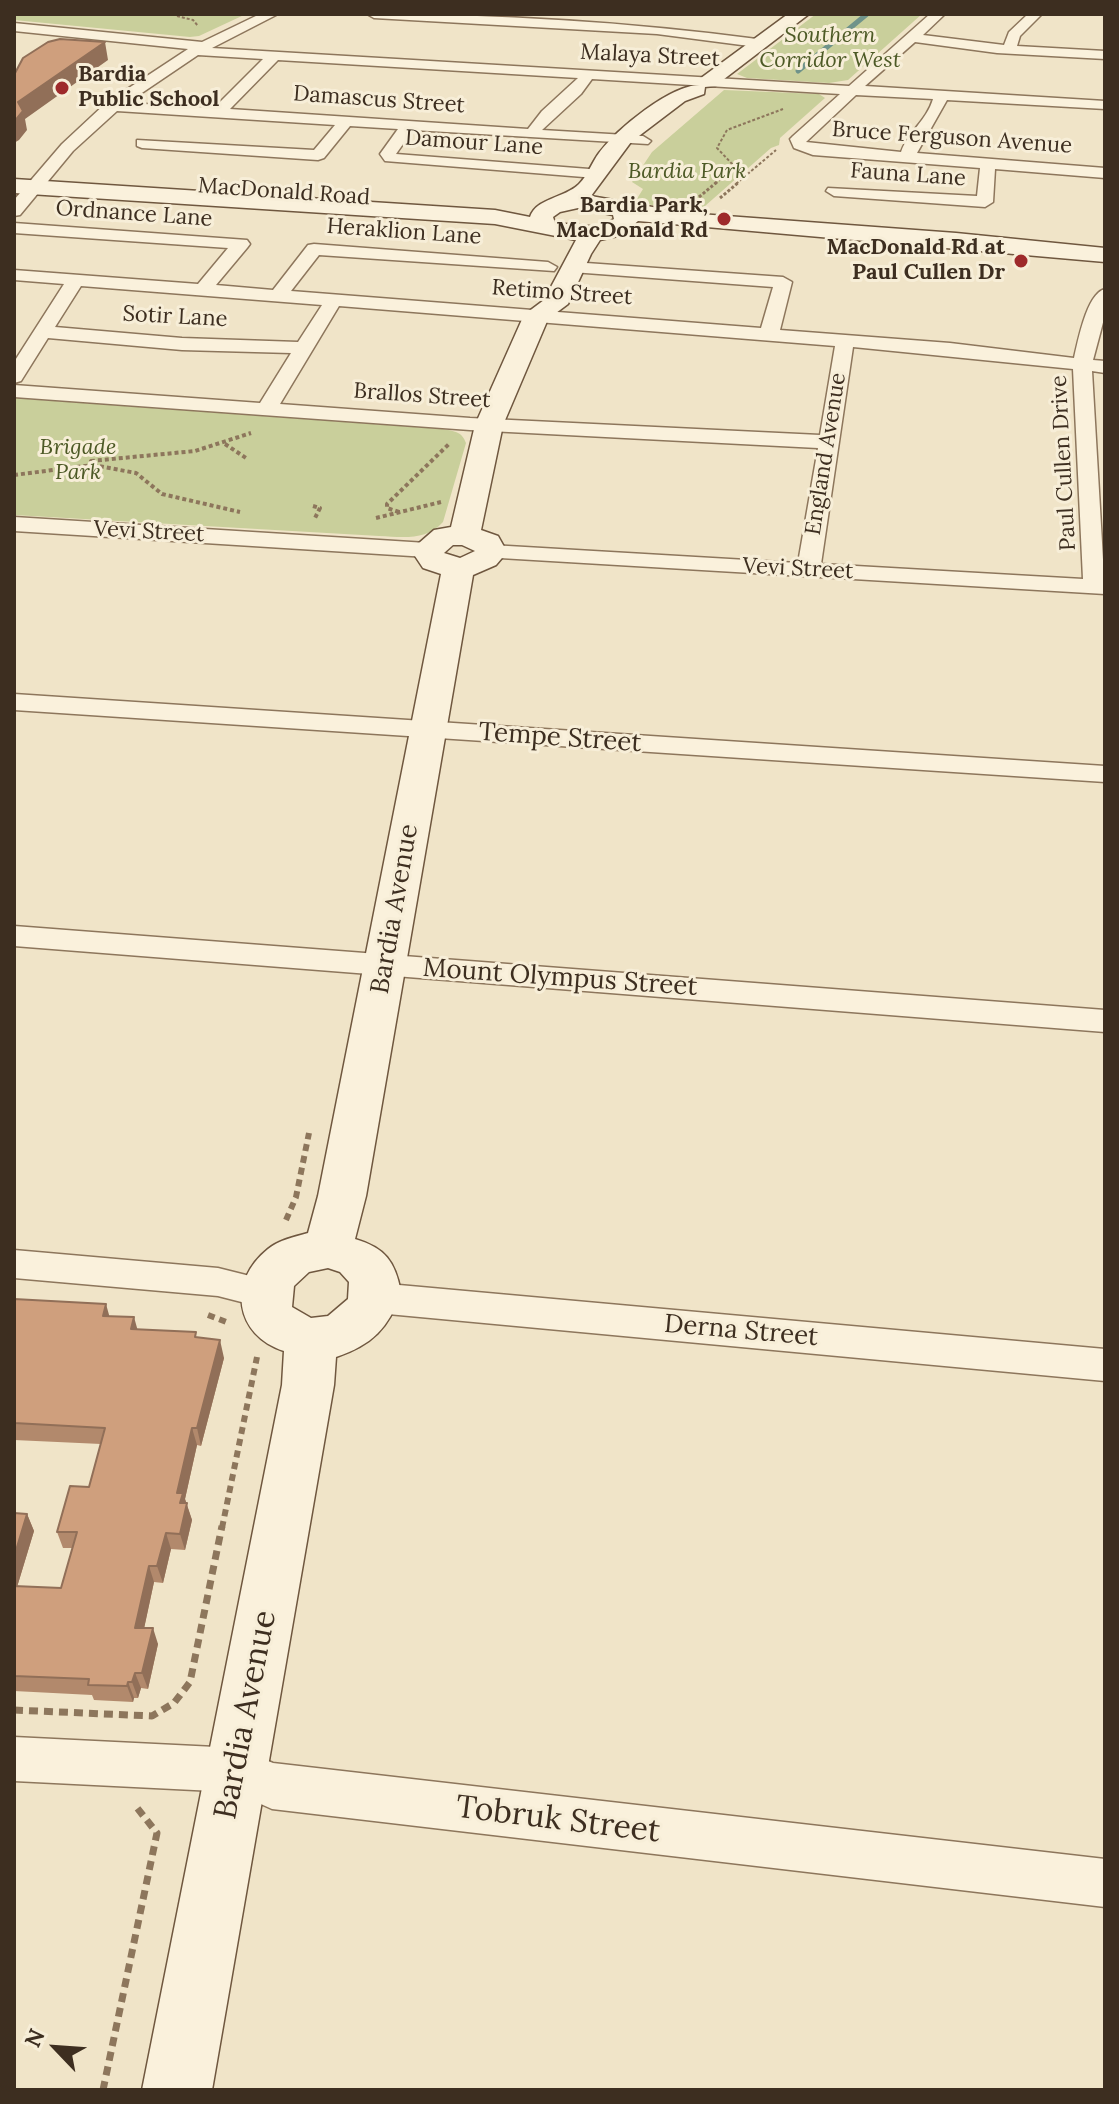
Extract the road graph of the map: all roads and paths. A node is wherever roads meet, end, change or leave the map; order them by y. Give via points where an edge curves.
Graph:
1 (271, 14) edge
2 (374, 14) edge
3 (800, 14) edge
4 (938, 14) edge
5 (1035, 14) edge
6 (685, 20) dead end
7 (14, 27) edge
8 (653, 36) junction
9 (911, 37) junction
10 (757, 43) junction
11 (197, 48) junction
12 (999, 53) junction
13 (275, 55) junction
14 (1105, 55) edge
15 (588, 74) junction
16 (703, 86) junction
17 (852, 90) junction
18 (941, 95) junction
19 (1105, 105) edge
20 (111, 106) junction
21 (789, 107) dead end
22 (216, 111) junction
23 (347, 120) junction
24 (410, 124) junction
25 (533, 132) junction
26 (634, 139) junction
27 (142, 143) dead end
28 (179, 145) junction
29 (783, 147) dead end
30 (908, 156) junction
31 (988, 162) junction
32 (852, 165) junction
33 (668, 170) dead end
34 (632, 172) dead end
35 (596, 173) junction
36 (1105, 173) edge
37 (25, 181) edge
38 (693, 203) dead end
39 (713, 204) dead end
40 (14, 211) edge
41 (558, 217) junction
42 (610, 220) junction
43 (14, 228) edge
44 (1105, 255) edge
45 (1105, 266) edge
46 (560, 267) junction
47 (14, 275) edge
48 (76, 279) junction
49 (203, 289) junction
50 (1105, 294) edge
51 (279, 295) junction
52 (334, 300) junction
53 (537, 315) junction
54 (43, 332) junction
55 (769, 334) junction
56 (845, 340) junction
57 (304, 348) junction
58 (1082, 364) junction
59 (1105, 367) edge
60 (14, 377) edge
61 (14, 391) edge
62 (266, 410) junction
63 (489, 425) junction
64 (255, 432) dead end
65 (448, 438) dead end
66 (827, 442) junction
67 (225, 443) junction
68 (246, 458) dead end
69 (93, 465) junction
70 (14, 475) edge
71 (434, 502) dead end
72 (387, 504) junction
73 (399, 512) junction
74 (250, 514) dead end
75 (14, 524) edge
76 (460, 551) junction
77 (809, 569) junction
78 (1100, 587) edge
79 (14, 702) edge
80 (428, 729) junction
81 (1105, 774) edge
82 (14, 936) edge
83 (385, 965) junction
84 (1105, 1021) edge
85 (312, 1120) dead end
86 (281, 1227) dead end
87 (328, 1249) junction
88 (14, 1264) edge
89 (377, 1298) junction
90 (252, 1311) junction
91 (203, 1314) dead end
92 (283, 1345) junction
93 (1105, 1365) edge
94 (14, 1710) edge
95 (14, 1759) edge
96 (236, 1770) junction
97 (134, 1804) dead end
98 (1105, 1883) edge
99 (103, 2090) edge
100 (177, 2090) edge

1 - 11 street
2 - 8 street
3 - 10 street, Bardia Avenue
4 - 9 street, Bruce Ferguson Avenue
5 - 12 street
6 - 8 street
7 - 11 street, Malaya Street
8 - 10 street
9 - 12 street
9 - 17 street, Bruce Ferguson Avenue
10 - 16 street, Bardia Avenue
11 - 13 street, Malaya Street
11 - 20 street
12 - 14 street
13 - 15 street, Malaya Street
13 - 22 street
15 - 16 street, Malaya Street via 617,69
15 - 25 street via 581,88 544,114
16 - 17 street, Malaya Street
16 - 26 street, Bardia Avenue via 695,99
17 - 18 street, Malaya Street
17 - 32 street, Bruce Ferguson Avenue via 797,142
18 - 19 street, Malaya Street via 968,89
18 - 30 street via 939,110 912,139
20 - 22 street, Damascus Street
20 - 37 street
21 - 38 path via 727,130 717,148 735,167
22 - 23 street, Damascus Street
22 - 28 street
23 - 24 street, Damascus Street
23 - 28 street via 318,155
24 - 25 street, Damascus Street
24 - 35 street, Damour Lane via 388,154 391,158
25 - 26 street, Damascus Street
26 - 35 street, Bardia Avenue
26 - 42 street, Bardia Avenue via 607,192
27 - 28 street
29 - 39 path
30 - 31 street, Bruce Ferguson Avenue
30 - 32 street, Bruce Ferguson Avenue
31 - 32 street, Fauna Lane via 985,202 830,196
31 - 36 street, Bruce Ferguson Avenue
33 - 34 path
35 - 41 street, Bardia Avenue
37 - 40 street
37 - 41 street, MacDonald Road via 495,217
41 - 42 street
41 - 42 street
41 - 46 street, Bardia Avenue
42 - 44 street via 674,219
42 - 45 street via 670,230
42 - 46 street, Bardia Avenue
43 - 49 street, Ordnance Lane via 241,244
46 - 51 street, Heraklion Lane via 314,249
46 - 53 street, Bardia Avenue via 555,304
46 - 55 street, Heraklion Lane via 783,282
47 - 48 street, Retimo Street
48 - 49 street, Retimo Street
48 - 54 street
49 - 51 street, Retimo Street
50 - 58 street, Paul Cullen Drive
51 - 52 street, Retimo Street
52 - 53 street, Retimo Street
52 - 57 street
53 - 55 street, Retimo Street
53 - 63 street, Bardia Avenue
54 - 57 street, Sotir Lane
54 - 60 street
55 - 56 street, Retimo Street
56 - 58 street, Retimo Street
56 - 66 street, England Avenue
57 - 62 street
58 - 59 street, Retimo Street
58 - 78 street, Paul Cullen Drive
61 - 62 street, Brallos Street
62 - 63 street, Brallos Street
63 - 66 street, Brallos Street
63 - 76 street, Bardia Avenue
64 - 67 path
65 - 72 path via 447,447
66 - 77 street, England Avenue
67 - 68 path
67 - 69 path via 91,461
69 - 70 path
69 - 74 path via 145,477 162,494
71 - 73 path
72 - 73 path
72 - 73 path via 376,518
75 - 76 street, Vevi Street
76 - 77 street, Vevi Street
76 - 80 street, Bardia Avenue
77 - 78 street, Vevi Street
79 - 80 street, Tempe Street
80 - 81 street, Tempe Street
80 - 83 street, Bardia Avenue
82 - 83 street, Mount Olympus Street
83 - 84 street, Mount Olympus Street
83 - 87 street, Bardia Avenue
85 - 86 path via 296,1197
87 - 89 street via 360,1259 371,1269
87 - 90 street via 287,1262
88 - 90 street via 218,1282
89 - 92 street via 371,1311 346,1333
89 - 93 street, Derna Street
90 - 91 path
90 - 92 street via 266,1307 281,1329
92 - 94 path via 256,1370 190,1682 174,1704 152,1716
92 - 96 street, Bardia Avenue via 308,1385
95 - 96 street, Tobruk Street
96 - 98 street, Tobruk Street via 272,1786
96 - 100 street, Bardia Avenue
97 - 99 path via 157,1833

